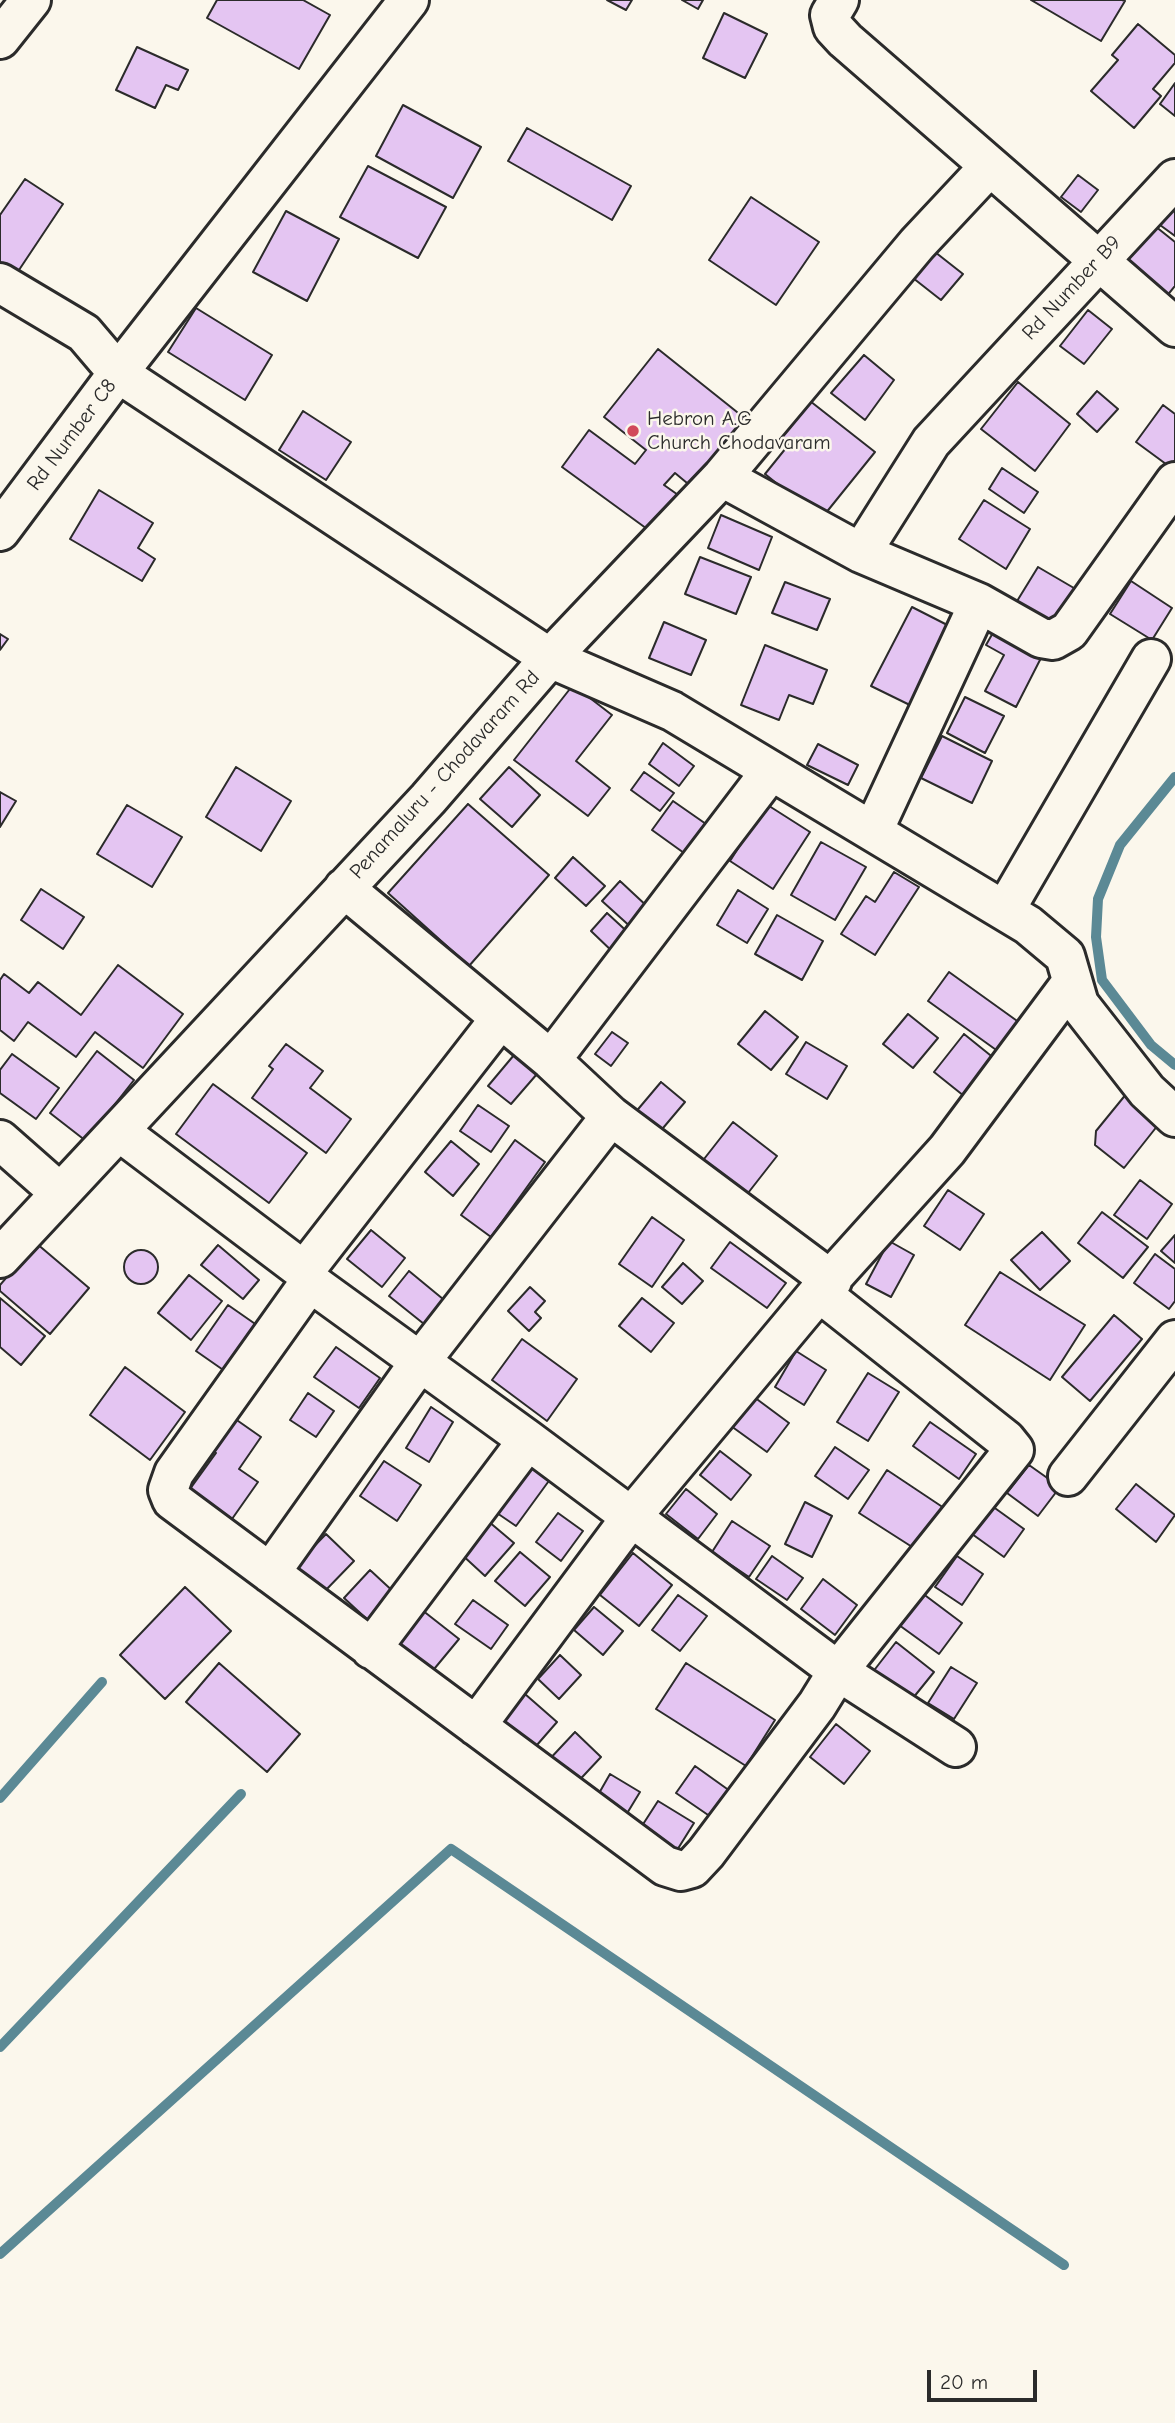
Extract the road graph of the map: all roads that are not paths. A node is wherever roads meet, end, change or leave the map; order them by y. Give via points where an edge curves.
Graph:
1 (31, 0) edge
2 (409, 0) edge
3 (832, 2) edge
4 (0, 39) edge
5 (990, 166) junction
6 (1175, 179) edge
7 (1098, 261) junction
8 (0, 283) edge
9 (1175, 327) edge
10 (118, 373) junction
11 (722, 477) junction
12 (1175, 482) edge
13 (0, 531) edge
14 (861, 553) junction
15 (979, 603) junction
16 (550, 658) junction
17 (1150, 659) dead end
18 (770, 772) junction
19 (873, 831) junction
20 (344, 888) junction
21 (1005, 910) junction
22 (1072, 982) junction
23 (500, 1019) junction
24 (551, 1060) junction
25 (611, 1116) junction
26 (1175, 1117) edge
27 (120, 1132) junction
28 (0, 1140) edge
29 (59, 1192) junction
30 (0, 1258) edge
31 (307, 1276) junction
32 (825, 1287) junction
33 (1175, 1340) edge
34 (419, 1363) junction
35 (528, 1440) junction
36 (1068, 1476) dead end
37 (632, 1516) junction
38 (270, 1573) junction
39 (371, 1649) junction
40 (838, 1671) junction
41 (476, 1726) junction
42 (956, 1747) dead end

1 - 4 street
2 - 10 street, Rd Number C8
3 - 5 street via 832,27
5 - 7 street
5 - 11 street via 917,244
6 - 7 street, Rd Number B9
7 - 9 street
7 - 14 street, Rd Number B9 via 931,442
8 - 10 street, Penamaluru - Chodavaram Rd via 84,333
10 - 13 street, Rd Number C8
10 - 16 street, Penamaluru - Chodavaram Rd
11 - 14 street
11 - 16 street
12 - 15 street via 1069,631 1053,640 1041,638
14 - 15 street
15 - 19 street
16 - 18 street via 673,711
16 - 20 street, Penamaluru - Chodavaram Rd
17 - 21 street
18 - 19 street
18 - 24 street
19 - 21 street
20 - 23 street
20 - 27 street, Penamaluru - Chodavaram Rd
21 - 22 street via 1065,956
22 - 26 street via 1079,1004 1108,1045
22 - 32 street via 947,1150
23 - 24 street
23 - 31 street
24 - 25 street
25 - 32 street
25 - 34 street
27 - 29 street, Penamaluru - Chodavaram Rd
27 - 31 street
28 - 29 street
29 - 30 street, Penamaluru - Chodavaram Rd
31 - 34 street
31 - 38 street via 174,1474 168,1490 172,1500
32 - 37 street
32 - 40 street via 1014,1450
33 - 36 street
34 - 35 street
34 - 38 street
35 - 37 street
35 - 39 street
37 - 40 street
37 - 41 street
38 - 39 street
39 - 41 street
40 - 41 street via 706,1853 692,1868 681,1871 665,1866
40 - 42 street

